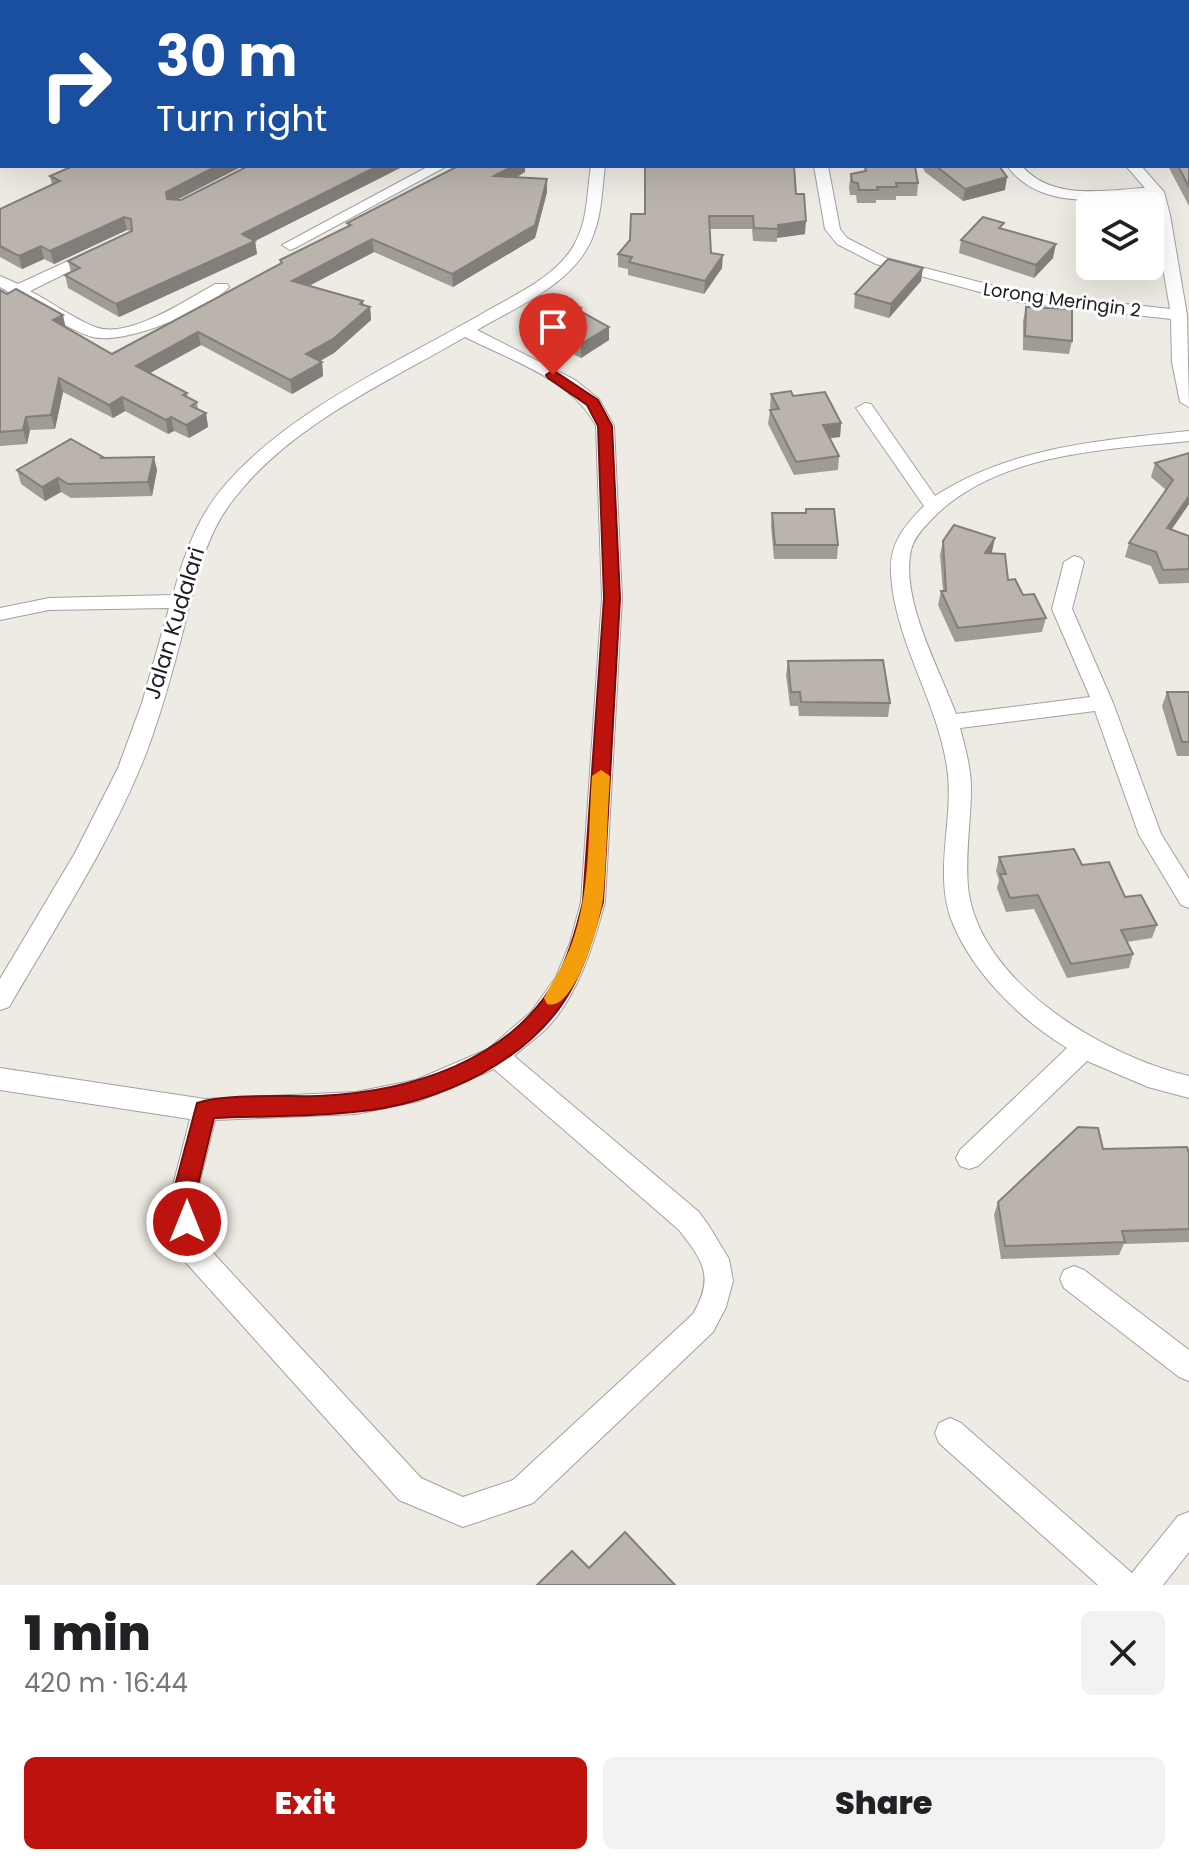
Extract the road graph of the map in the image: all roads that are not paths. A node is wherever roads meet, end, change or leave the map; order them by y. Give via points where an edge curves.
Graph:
1 (436, 168) edge
2 (598, 168) edge
3 (821, 168) edge
4 (1016, 168) edge
5 (1135, 168) edge
6 (1157, 192) edge
7 (1076, 193) edge
8 (1164, 229) edge
9 (1166, 240) junction
10 (1189, 243) edge
11 (114, 244) edge
12 (290, 245) dead end
13 (0, 281) edge
14 (221, 287) dead end
15 (17, 291) junction
16 (1179, 315) junction
17 (466, 331) junction
18 (1189, 402) edge
19 (865, 408) dead end
20 (1189, 436) edge
21 (933, 506) junction
22 (1074, 562) dead end
23 (181, 601) junction
24 (0, 614) edge
25 (1103, 703) junction
26 (948, 722) junction
27 (1189, 899) edge
28 (0, 1000) edge
29 (1084, 1048) junction
30 (497, 1056) junction
31 (0, 1079) edge
32 (1189, 1087) edge
33 (205, 1110) junction
34 (969, 1158) dead end
35 (1074, 1279) dead end
36 (1189, 1367) edge
37 (950, 1433) dead end
38 (1189, 1527) edge
39 (1122, 1585) edge
40 (1143, 1585) edge

1 - 12 street
2 - 17 street, Jalan Kudalari via 589,224 571,259
3 - 16 street, Lorong Meringin 2 via 833,229 842,241 881,261 1017,297
4 - 7 street via 1028,183 1056,193
5 - 6 street
8 - 9 street
9 - 10 street
9 - 16 street
11 - 15 street
13 - 15 street
14 - 15 street via 149,325 121,333 95,333
16 - 18 street via 1180,362
17 - 23 street, Jalan Kudalari via 318,418 241,479 195,547
17 - 30 street via 536,365 593,403 605,426 610,491 612,598 593,902 566,981 540,1019
19 - 21 street
20 - 21 street via 1048,457 963,486
21 - 26 street via 908,534 900,566 903,598
22 - 25 street via 1062,609
23 - 24 street via 49,604
23 - 28 street, Jalan Kudalari via 130,765 92,843
25 - 26 street
25 - 27 street via 1150,835
26 - 29 street via 960,784 958,900 972,939 1004,981
29 - 32 street
29 - 34 street
30 - 33 street via 419,1090 356,1103
30 - 33 street via 689,1221 721,1271 718,1300 703,1323 522,1492 463,1512 410,1489 190,1247 183,1197
31 - 33 street
35 - 36 street
37 - 39 street
38 - 40 street

